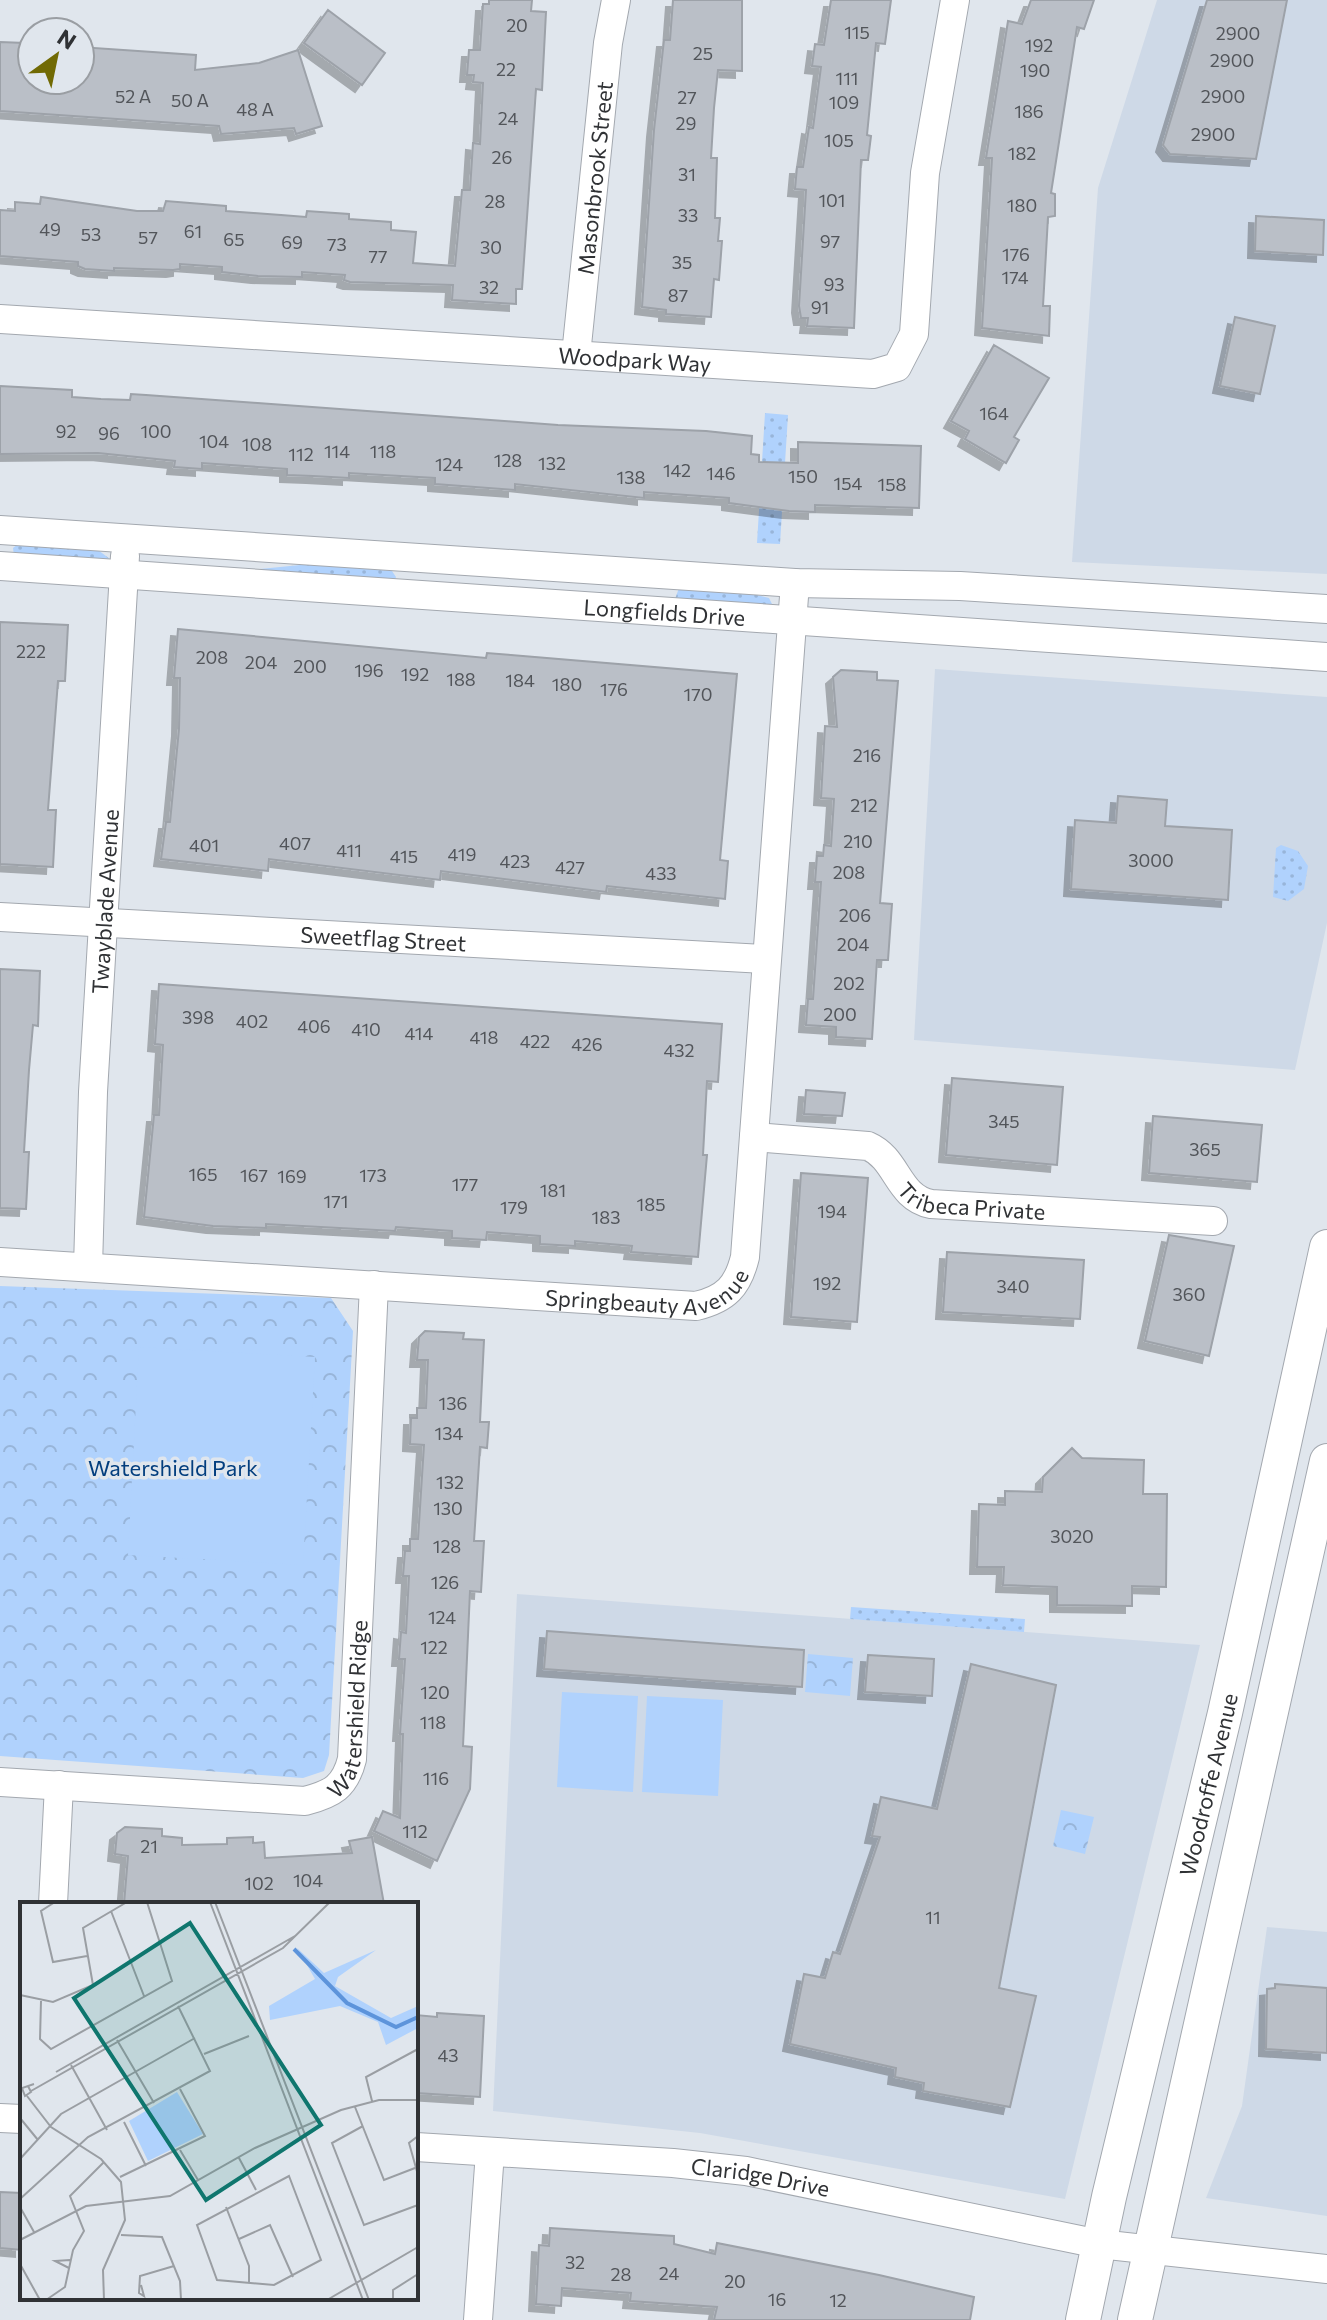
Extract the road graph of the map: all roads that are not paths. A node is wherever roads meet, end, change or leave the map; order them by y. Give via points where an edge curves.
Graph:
1 (616, 0) edge
2 (955, 0) edge
3 (0, 319) edge
4 (576, 355) junction
5 (0, 530) edge
6 (127, 536) junction
7 (0, 566) edge
8 (124, 575) junction
9 (795, 583) junction
10 (1327, 609) edge
11 (791, 623) junction
12 (1327, 657) edge
13 (0, 917) edge
14 (103, 925) junction
15 (765, 959) junction
16 (754, 1137) junction
17 (1213, 1221) dead end
18 (1327, 1247) edge
19 (0, 1262) edge
20 (88, 1267) junction
21 (374, 1285) junction
22 (1327, 1461) edge
23 (0, 1782) edge
24 (59, 1785) junction
25 (53, 1902) edge
26 (0, 2118) edge
27 (20, 2119) edge
28 (418, 2147) edge
29 (490, 2152) junction
30 (1099, 2244) junction
31 (1149, 2251) junction
32 (1327, 2269) edge
33 (478, 2320) edge
34 (1083, 2320) edge
35 (1135, 2320) edge

1 - 4 street, Masonbrook Street
2 - 4 street, Woodpark Way via 925,173 914,334 897,367 873,374
3 - 4 street, Woodpark Way
5 - 6 street, Longfields Drive
6 - 8 street, Twayblade Avenue
6 - 9 street, Longfields Drive
7 - 8 street, Longfields Drive
8 - 11 street, Longfields Drive
8 - 14 street, Twayblade Avenue
9 - 10 street, Longfields Drive via 960,586
9 - 11 street, Springbeauty Avenue
11 - 12 street, Longfields Drive
11 - 15 street, Springbeauty Avenue
13 - 14 street, Sweetflag Street
14 - 15 street, Sweetflag Street
14 - 20 street, Twayblade Avenue
15 - 16 street, Springbeauty Avenue
16 - 17 street, Tribeca Private via 873,1149 883,1155 906,1192 926,1203
16 - 21 street, Springbeauty Avenue via 742,1271 717,1301 696,1306
18 - 30 main road, Woodroffe Avenue via 1225,1713
19 - 20 street, Springbeauty Avenue
20 - 21 street, Springbeauty Avenue
21 - 24 street, Watershield Ridge via 348,1778 331,1794 305,1801
22 - 31 main road
23 - 24 street, Watershield Ridge
24 - 25 street
26 - 27 street
28 - 29 street, Claridge Drive
29 - 30 street, Claridge Drive via 746,2171
29 - 33 street
30 - 31 street, Claridge Drive
30 - 34 main road, Woodroffe Avenue
31 - 32 street, Claridge Drive
31 - 35 main road

